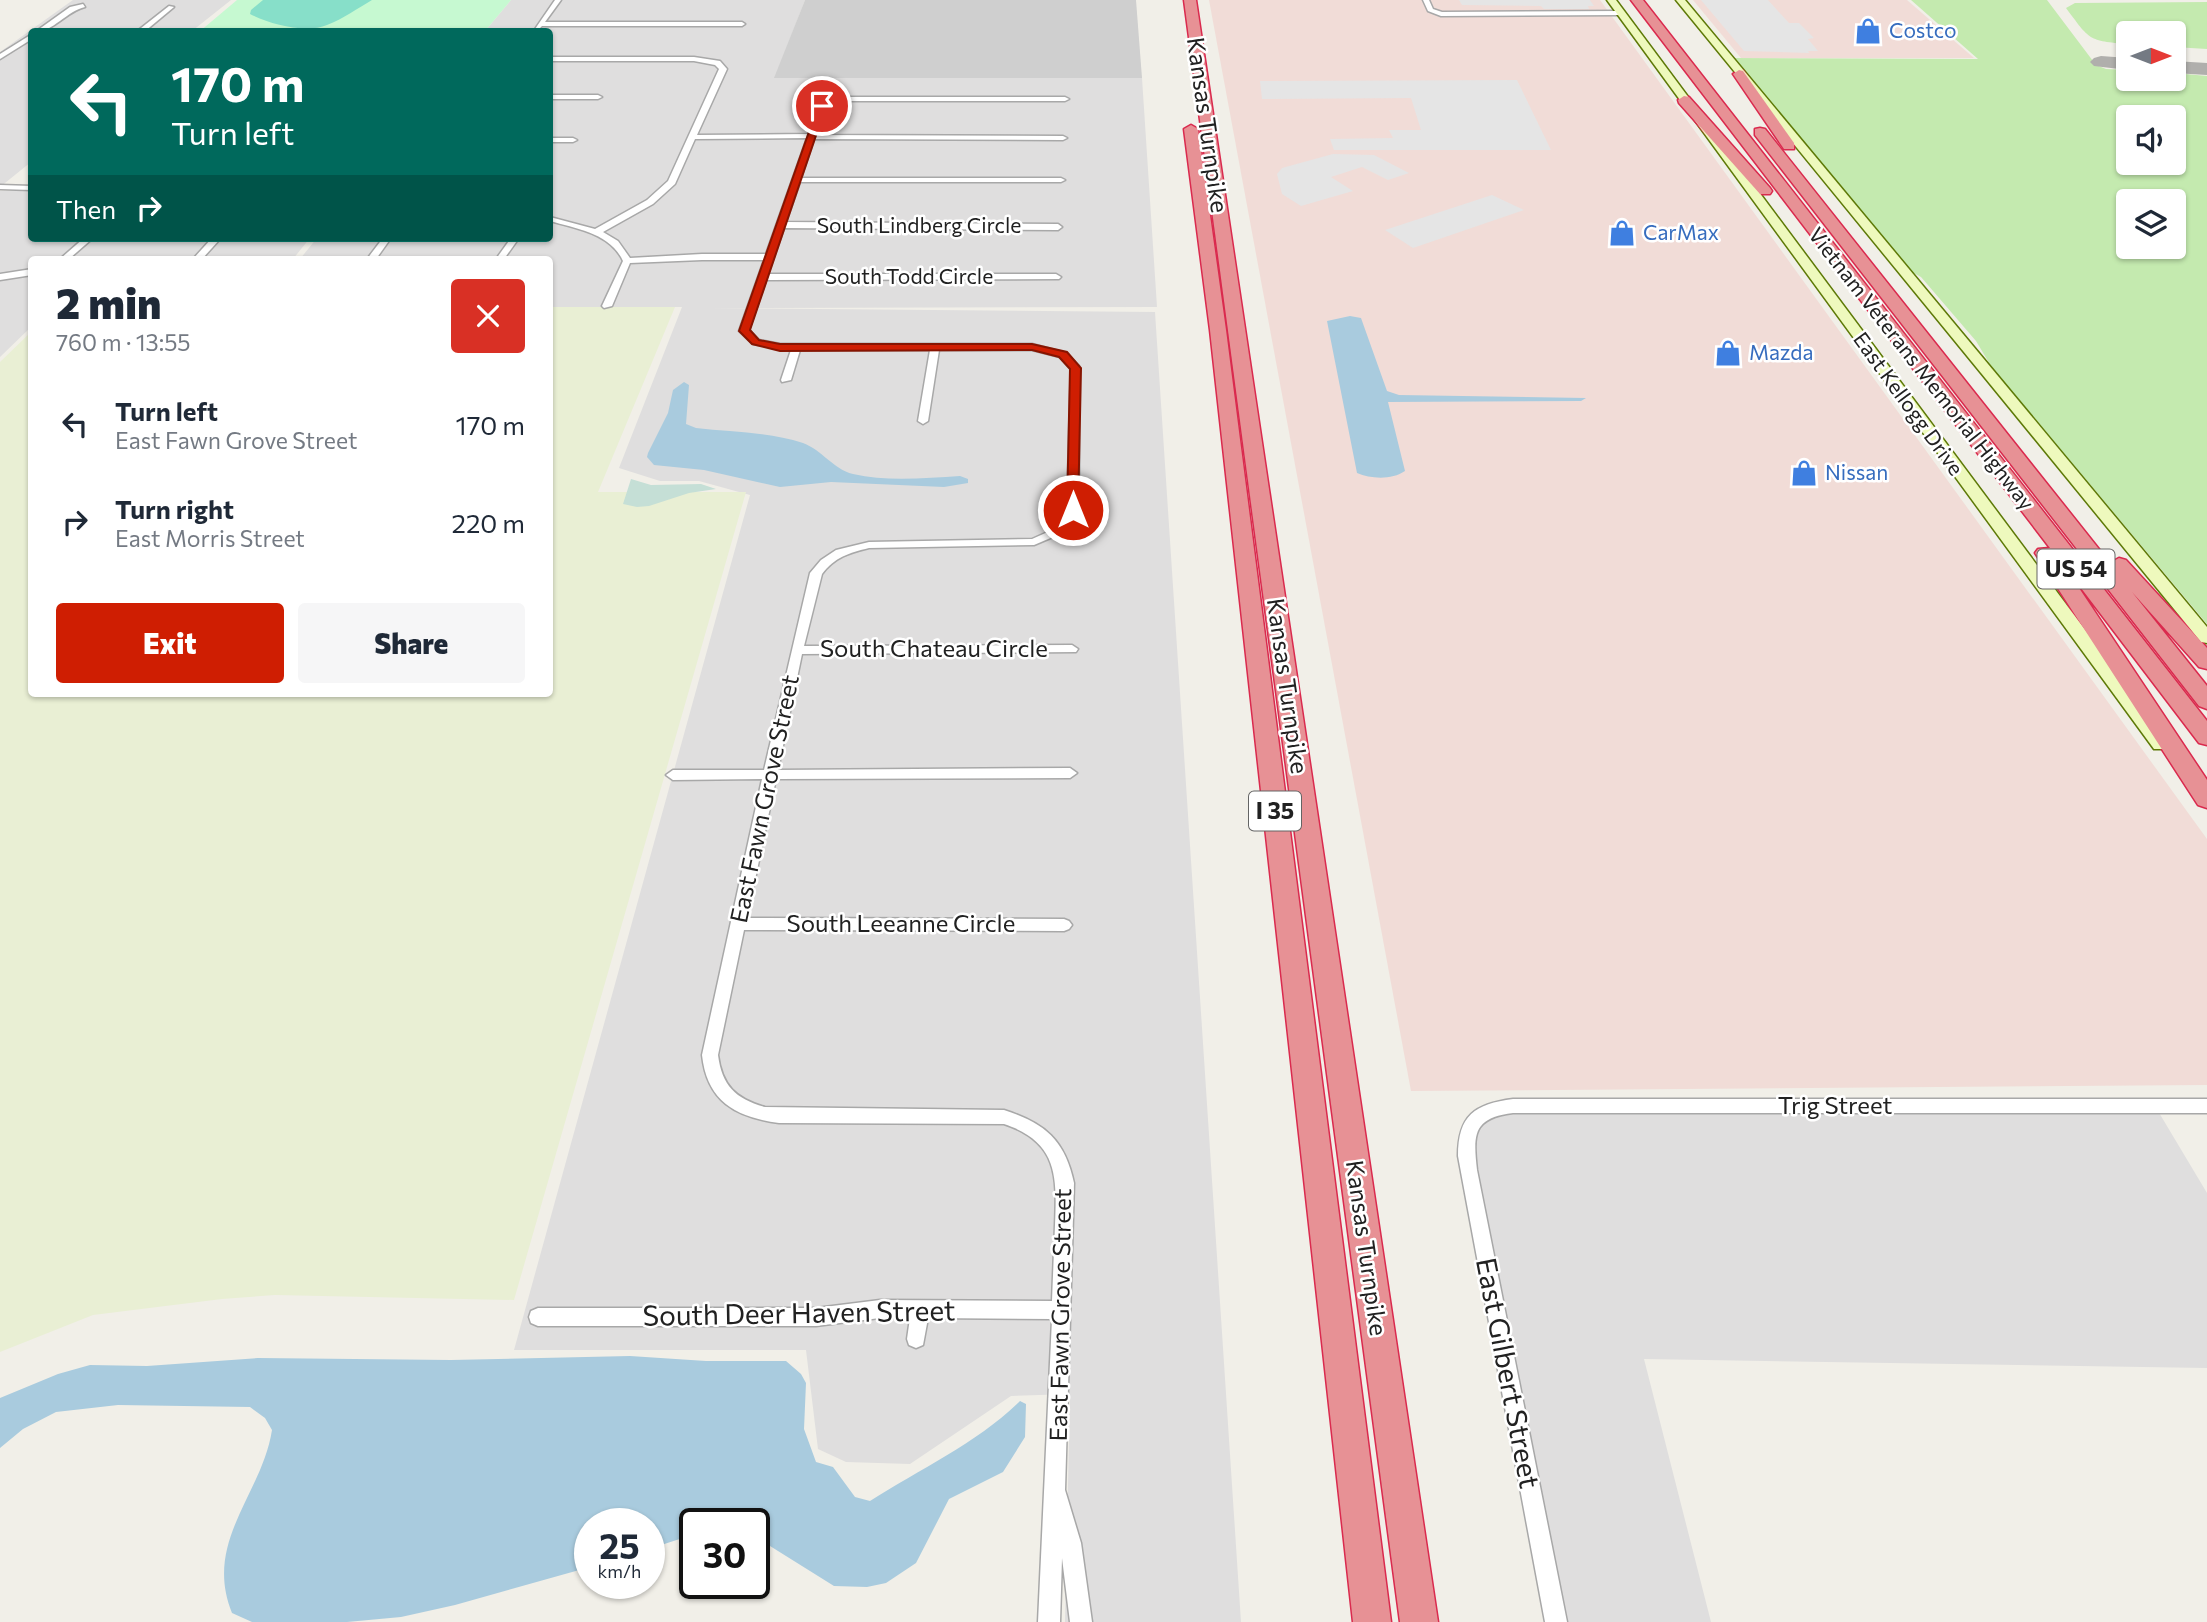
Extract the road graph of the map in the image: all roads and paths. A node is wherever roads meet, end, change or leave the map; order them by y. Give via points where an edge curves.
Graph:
1 (558, 0) edge
2 (1176, 0) edge
3 (1190, 0) edge
4 (1426, 0) edge
5 (1611, 0) edge
6 (1637, 0) edge
7 (1655, 0) edge
8 (1680, 0) edge
9 (83, 6) dead end
10 (171, 7) dead end
11 (1621, 13) junction
12 (540, 24) junction
13 (742, 24) dead end
14 (44, 28) edge
15 (144, 28) edge
16 (537, 28) edge
17 (28, 39) edge
18 (19, 52) dead end
19 (4, 55) edge
20 (1698, 55) dead end
21 (553, 59) edge
22 (1739, 74) junction
23 (553, 97) edge
24 (598, 97) dead end
25 (1065, 99) dead end
26 (1684, 100) junction
27 (1750, 120) dead end
28 (694, 136) junction
29 (811, 137) junction
30 (1063, 138) dead end
31 (573, 139) dead end
32 (553, 140) edge
33 (796, 180) junction
34 (1061, 180) dead end
35 (0, 187) edge
36 (28, 188) edge
37 (553, 220) edge
38 (780, 225) junction
39 (1058, 226) dead end
40 (596, 233) junction
41 (84, 242) edge
42 (212, 242) edge
43 (384, 242) edge
44 (68, 256) edge
45 (200, 256) edge
46 (373, 256) edge
47 (769, 257) junction
48 (627, 261) junction
49 (28, 273) edge
50 (0, 277) edge
51 (762, 277) junction
52 (1056, 277) dead end
53 (607, 306) dead end
54 (1915, 328) junction
55 (1894, 335) junction
56 (935, 347) junction
57 (796, 348) junction
58 (786, 380) dead end
59 (1970, 398) junction
60 (1944, 400) junction
61 (923, 421) dead end
62 (2207, 638) edge
63 (1072, 649) dead end
64 (797, 650) junction
65 (2207, 662) edge
66 (2207, 701) edge
67 (2207, 737) edge
68 (1070, 773) dead end
69 (673, 775) dead end
70 (769, 775) junction
71 (2207, 799) edge
72 (2207, 806) edge
73 (737, 924) junction
74 (1064, 925) dead end
75 (2207, 1106) edge
76 (1470, 1125) joint
77 (920, 1310) junction
78 (1060, 1310) junction
79 (538, 1317) dead end
80 (916, 1339) dead end
81 (1056, 1483) junction
82 (1049, 1622) edge
83 (1081, 1622) edge
84 (1372, 1622) edge
85 (1419, 1622) edge
86 (1556, 1622) edge

1 - 12 street
2 - 84 highway, Kansas Turnpike / I 35
3 - 85 highway, Kansas Turnpike / I 35
4 - 11 street via 1430,10 1439,13
5 - 11 main road, East Kellogg Drive
6 - 55 highway, Vietnam Veterans Memorial Highway / US 54
7 - 20 highway
8 - 22 main road
9 - 14 street via 72,8
10 - 15 street
11 - 26 main road, East Kellogg Drive
12 - 13 street
12 - 16 street
17 - 19 street
18 - 19 street
21 - 28 street via 694,59 721,66 723,73
22 - 54 highway
22 - 62 main road
23 - 24 street
25 - 29 street via 842,99 824,104
26 - 55 highway
26 - 72 main road, East Kellogg Drive
27 - 54 highway, Vietnam Veterans Memorial Highway / US 54
28 - 29 street
28 - 40 street via 667,188
29 - 30 street
29 - 33 street
31 - 32 street
33 - 34 street
33 - 38 street
35 - 36 street
37 - 40 street
38 - 39 street, South Lindberg Circle
38 - 47 street
40 - 48 street via 621,247
41 - 44 street
42 - 45 street
43 - 46 street
47 - 48 street
47 - 51 street
48 - 53 street
49 - 50 street
51 - 52 street, South Todd Circle
51 - 57 street, East Fawn Grove Street via 744,331 752,340 771,347
54 - 59 highway, Vietnam Veterans Memorial Highway / US 54
55 - 60 highway, Vietnam Veterans Memorial Highway / US 54
56 - 57 street, East Fawn Grove Street
56 - 61 street
56 - 64 street, East Fawn Grove Street via 1032,347 1057,352 1071,361 1076,368 1073,515 1057,533 1026,543 869,545 840,552 816,573
57 - 58 street
59 - 65 highway
59 - 66 highway, Vietnam Veterans Memorial Highway / US 54
60 - 67 highway, Vietnam Veterans Memorial Highway / US 54
60 - 71 highway
63 - 64 street, South Chateau Circle
64 - 70 street, East Fawn Grove Street
68 - 70 street
69 - 70 street
70 - 73 street, East Fawn Grove Street
73 - 74 street, South Leeanne Circle
73 - 78 street, East Fawn Grove Street via 710,1055 719,1087 735,1104 767,1115 991,1116 1015,1120 1034,1130 1054,1149 1063,1171
75 - 76 street, Trig Street via 1513,1107 1488,1109
76 - 86 street, East Gilbert Street via 1468,1170
77 - 78 street, South Deer Haven Street
77 - 79 street, South Deer Haven Street via 880,1309 816,1317
77 - 80 street
78 - 81 street, East Fawn Grove Street
81 - 82 street, East Fawn Grove Street
81 - 83 street, East Fawn Grove Street via 1071,1542

